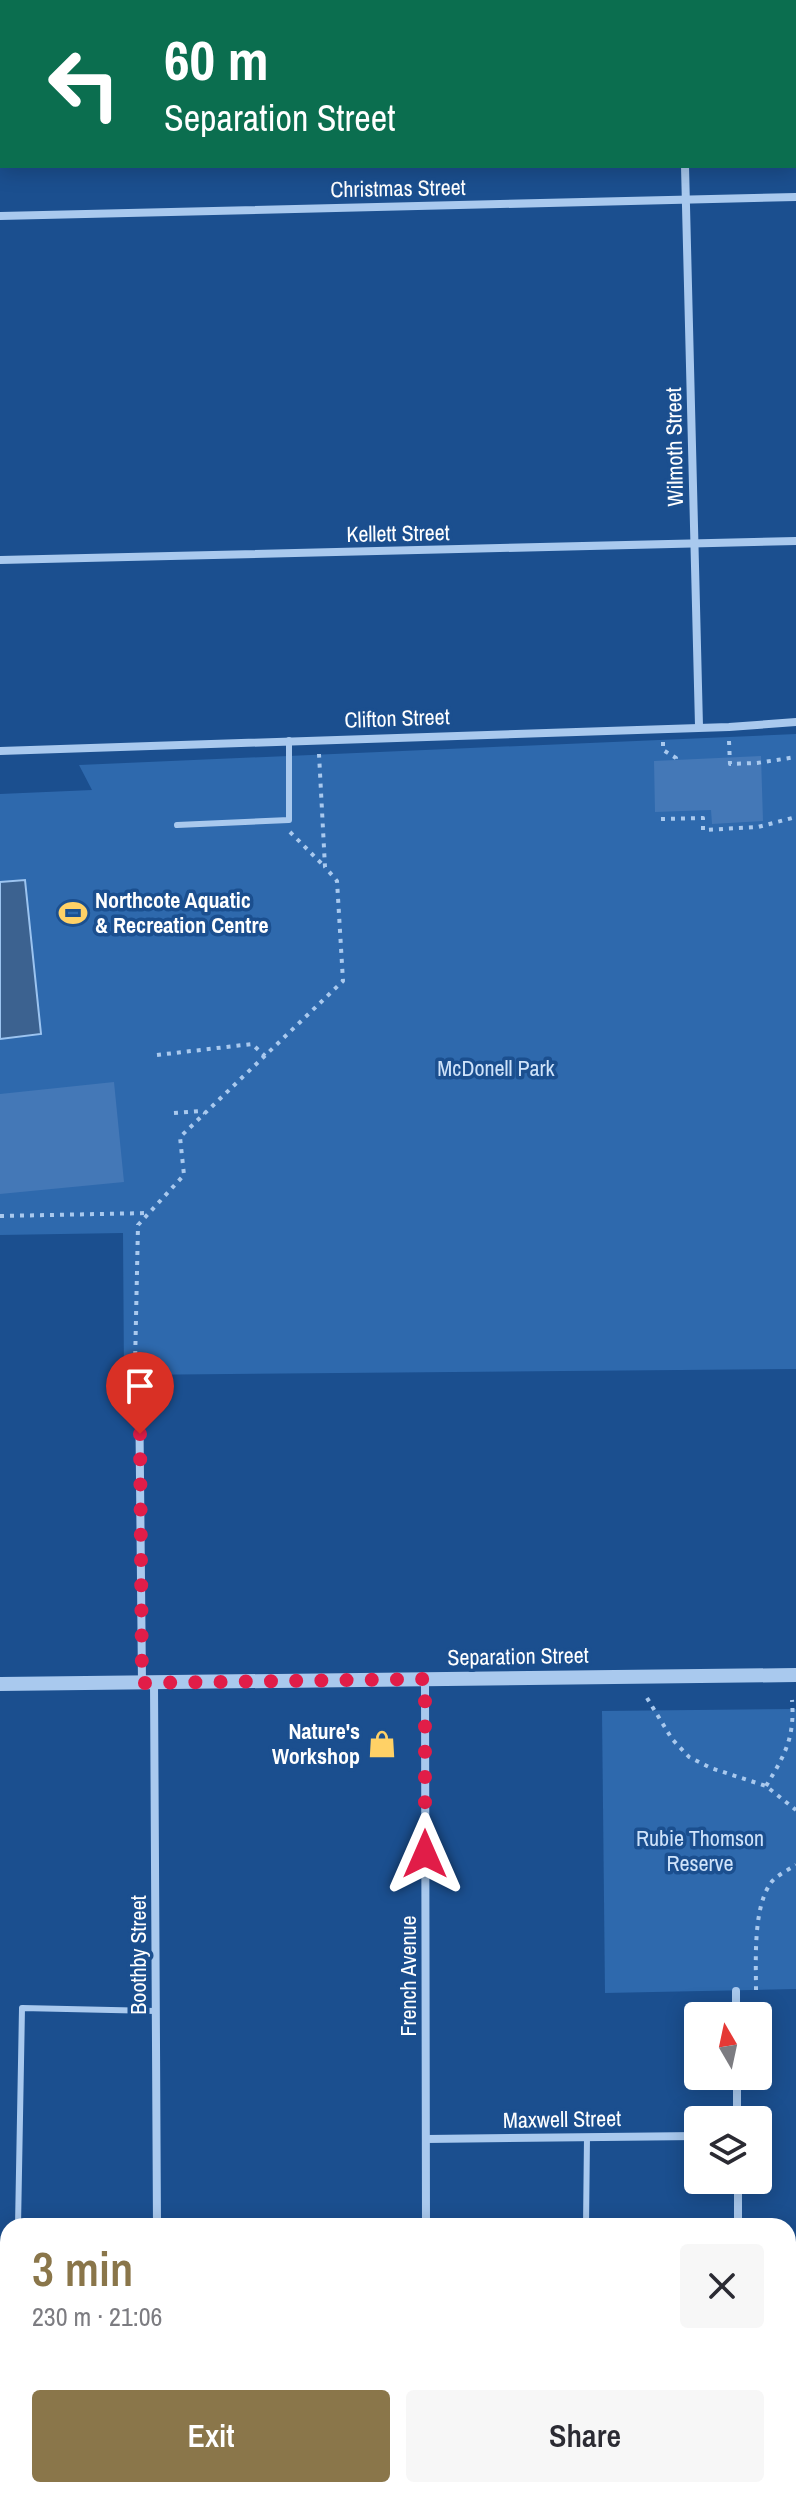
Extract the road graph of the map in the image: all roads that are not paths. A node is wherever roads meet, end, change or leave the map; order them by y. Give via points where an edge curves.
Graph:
1 (685, 168) edge
2 (796, 197) edge
3 (686, 198) junction
4 (0, 216) edge
5 (796, 541) edge
6 (694, 544) junction
7 (0, 560) edge
8 (796, 722) edge
9 (699, 726) junction
10 (289, 740) junction
11 (0, 751) edge
12 (177, 825) dead end
13 (139, 1376) road end
14 (796, 1675) edge
15 (425, 1679) junction
16 (148, 1683) junction
17 (0, 1684) edge
18 (736, 1991) dead end
19 (736, 2002) edge
20 (156, 2011) junction
21 (684, 2136) edge
22 (587, 2137) junction
23 (426, 2139) junction
24 (738, 2194) edge
25 (18, 2218) edge
26 (157, 2218) edge
27 (426, 2218) edge
28 (586, 2218) edge
29 (738, 2218) edge

1 - 3 street, Wilmoth Street
2 - 3 street, Christmas Street
3 - 4 street, Christmas Street
3 - 6 street, Wilmoth Street
5 - 6 street, Kellett Street
6 - 7 street, Kellett Street
6 - 9 street, Wilmoth Street
8 - 9 street, Clifton Street
9 - 10 street, Clifton Street
10 - 11 street, Clifton Street
10 - 12 lane via 289,820
13 - 16 street, Boothby Street
14 - 15 street, Separation Street
15 - 16 street, Separation Street
15 - 23 street, French Avenue
16 - 17 street, Separation Street
16 - 20 street, Boothby Street
18 - 19 street
20 - 25 lane via 22,2008
20 - 26 street, Boothby Street
21 - 22 street, Maxwell Street
22 - 23 street, Maxwell Street
22 - 28 lane
23 - 27 street, French Avenue
24 - 29 street

